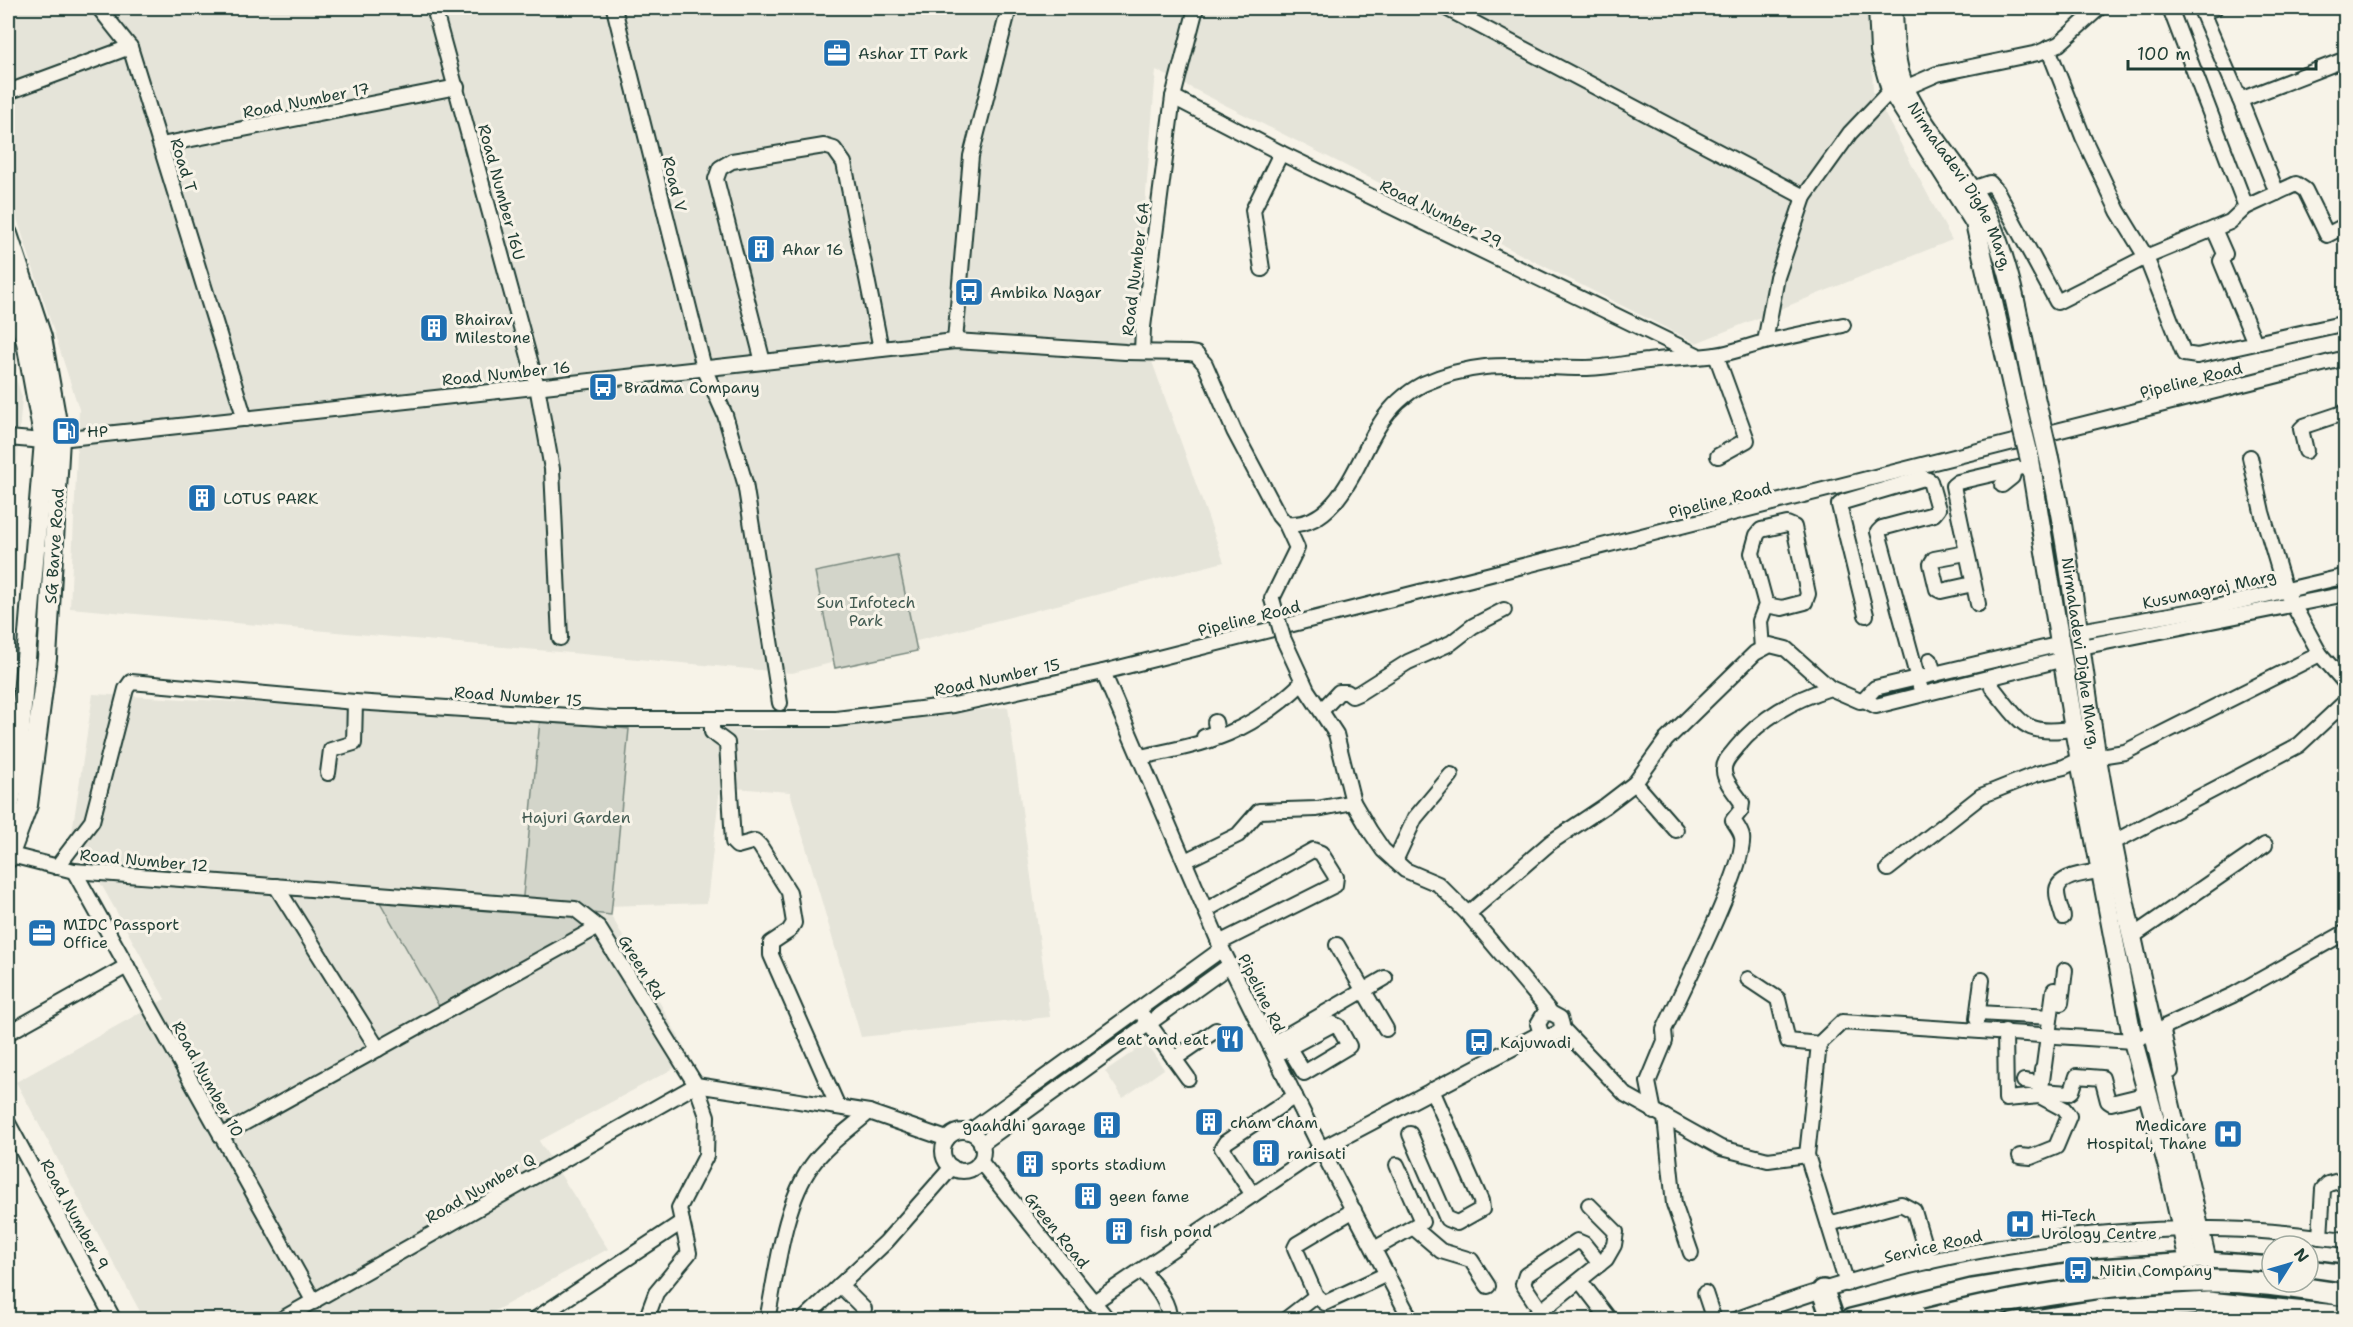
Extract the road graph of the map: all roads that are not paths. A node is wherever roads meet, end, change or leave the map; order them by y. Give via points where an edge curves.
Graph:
1 (99, 8) edge
2 (434, 8) edge
3 (614, 8) edge
4 (1009, 8) edge
5 (1196, 8) edge
6 (1446, 8) edge
7 (1878, 8) edge
8 (1893, 8) edge
9 (2099, 8) edge
10 (2170, 8) edge
11 (2209, 10) edge
12 (2176, 21) junction
13 (130, 47) junction
14 (2048, 48) junction
15 (2346, 59) edge
16 (457, 87) junction
17 (1898, 89) junction
18 (8, 92) edge
19 (1173, 97) junction
20 (2240, 100) junction
21 (161, 145) junction
22 (1281, 153) junction
23 (1972, 189) junction
24 (2277, 193) junction
25 (1804, 197) junction
26 (2246, 207) junction
27 (2346, 225) edge
28 (2214, 229) junction
29 (8, 234) edge
30 (2146, 258) junction
31 (1262, 269) dead end
32 (8, 286) edge
33 (2346, 322) edge
34 (1843, 325) dead end
35 (2021, 337) junction
36 (2003, 339) junction
37 (955, 341) junction
38 (1765, 342) junction
39 (2254, 343) junction
40 (880, 349) junction
41 (1142, 352) junction
42 (1696, 355) junction
43 (1716, 355) junction
44 (2346, 358) edge
45 (763, 362) junction
46 (704, 368) junction
47 (537, 386) junction
48 (2346, 412) edge
49 (245, 418) junction
50 (8, 438) edge
51 (52, 440) junction
52 (2306, 451) dead end
53 (1718, 456) dead end
54 (2250, 457) dead end
55 (2025, 464) junction
56 (2054, 481) junction
57 (2002, 485) dead end
58 (2035, 486) junction
59 (1286, 524) junction
60 (1966, 553) junction
61 (2346, 576) edge
62 (1973, 584) junction
63 (2285, 590) junction
64 (2346, 594) edge
65 (1978, 604) dead end
66 (1766, 605) junction
67 (2293, 605) junction
68 (1504, 610) dead end
69 (1866, 615) dead end
70 (560, 638) dead end
71 (2080, 639) junction
72 (1762, 649) junction
73 (2063, 651) junction
74 (2320, 654) junction
75 (1926, 660) dead end
76 (1102, 672) junction
77 (1927, 676) junction
78 (1302, 682) junction
79 (2346, 684) edge
80 (1992, 687) dead end
81 (1830, 688) junction
82 (1922, 694) junction
83 (1864, 700) junction
84 (2346, 700) edge
85 (355, 702) junction
86 (780, 703) dead end
87 (1322, 710) junction
88 (712, 719) junction
89 (1215, 722) dead end
90 (2093, 726) junction
91 (2074, 729) junction
92 (1200, 743) junction
93 (1140, 757) junction
94 (2088, 759) junction
95 (12, 765) edge
96 (328, 773) dead end
97 (1451, 775) dead end
98 (1635, 783) junction
99 (1353, 802) junction
100 (8, 813) edge
101 (1676, 830) dead end
102 (2114, 842) junction
103 (2265, 845) dead end
104 (9, 857) edge
105 (1185, 861) junction
106 (1395, 861) junction
107 (57, 867) junction
108 (1888, 868) dead end
109 (2111, 869) junction
110 (74, 871) junction
111 (276, 886) junction
112 (1206, 910) junction
113 (1468, 914) junction
114 (2063, 917) dead end
115 (598, 927) junction
116 (2346, 932) edge
117 (2133, 936) junction
118 (1337, 945) dead end
119 (1221, 946) junction
120 (1230, 965) junction
121 (127, 966) junction
122 (2065, 970) dead end
123 (1385, 978) dead end
124 (1748, 979) dead end
125 (1982, 980) dead end
126 (2054, 990) dead end
127 (1364, 991) junction
128 (1138, 1010) junction
129 (1551, 1013) junction
130 (1978, 1013) junction
131 (2050, 1017) junction
132 (1149, 1024) junction
133 (1562, 1028) junction
134 (1386, 1029) dead end
135 (1976, 1029) junction
136 (1216, 1030) dead end
137 (2005, 1031) junction
138 (2152, 1032) junction
139 (8, 1033) edge
140 (1541, 1033) junction
141 (2047, 1034) junction
142 (2133, 1041) junction
143 (1819, 1044) junction
144 (1289, 1048) dead end
145 (378, 1050) junction
146 (1273, 1050) junction
147 (1174, 1059) junction
148 (1188, 1078) dead end
149 (2024, 1081) dead end
150 (696, 1084) junction
151 (2042, 1087) junction
152 (1432, 1090) junction
153 (2148, 1094) junction
154 (1295, 1096) junction
155 (838, 1107) junction
156 (869, 1112) junction
157 (1660, 1115) junction
158 (8, 1123) edge
159 (969, 1132) junction
160 (1410, 1134) dead end
161 (221, 1136) junction
162 (947, 1139) junction
163 (981, 1144) junction
164 (1321, 1149) junction
165 (1807, 1155) junction
166 (2020, 1156) dead end
167 (980, 1161) junction
168 (1397, 1165) dead end
169 (952, 1167) junction
170 (2186, 1167) junction
171 (2346, 1179) edge
172 (1253, 1195) junction
173 (1589, 1205) dead end
174 (1354, 1210) junction
175 (682, 1222) junction
176 (1829, 1224) junction
177 (1414, 1228) junction
178 (2200, 1228) junction
179 (2180, 1230) junction
180 (2280, 1234) edge
181 (2320, 1237) joint
182 (2346, 1240) edge
183 (1374, 1248) junction
184 (1691, 1253) dead end
185 (1929, 1262) junction
186 (1600, 1264) junction
187 (2198, 1264) junction
188 (2260, 1269) edge
189 (1142, 1270) junction
190 (2320, 1273) edge
191 (1387, 1274) junction
192 (2346, 1276) edge
193 (1580, 1281) junction
194 (1847, 1284) junction
195 (840, 1285) junction
196 (2260, 1285) edge
197 (1488, 1286) dead end
198 (1823, 1291) junction
199 (1705, 1293) dead end
200 (2346, 1295) edge
201 (1316, 1296) junction
202 (314, 1302) junction
203 (1094, 1302) junction
204 (864, 1308) dead end
205 (1535, 1315) edge
206 (2346, 1317) edge
207 (114, 1320) edge
208 (280, 1320) edge
209 (534, 1320) edge
210 (646, 1320) edge
211 (767, 1320) edge
212 (803, 1320) edge
213 (1108, 1320) edge
214 (1169, 1320) edge
215 (1285, 1320) edge
216 (1411, 1320) edge
217 (1610, 1320) edge
218 (1714, 1320) edge
219 (1735, 1320) edge
220 (1833, 1320) edge
221 (1851, 1320) edge
222 (1926, 1320) edge
223 (2041, 1320) edge
224 (2202, 1320) edge
225 (2220, 1320) edge
226 (2265, 1320) edge

1 - 13 street
2 - 16 street, Road Number 16U
3 - 46 street, Road V
4 - 37 street via 971,156
5 - 19 street, Road Number 6A
6 - 25 street
7 - 17 main road, Nirmaladevi Dighe Marg, via 1880,51
8 - 17 main road, Nirmaladevi Dighe Marg,
9 - 14 street via 2059,44
10 - 12 street
11 - 12 street
11 - 20 street
12 - 26 street
13 - 18 street
13 - 21 street, Road T
14 - 17 street via 1938,74
14 - 30 street via 2088,147 2118,211
15 - 20 street
16 - 21 street, Road Number 17
16 - 47 street, Road Number 16U
17 - 23 main road, Nirmaladevi Dighe Marg,
17 - 25 street via 1850,133
17 - 36 main road, Nirmaladevi Dighe Marg, via 1975,223
19 - 22 street, Road Number 29
19 - 41 street, Road Number 6A
20 - 24 street
21 - 49 street, Road T
22 - 31 street via 1253,210
22 - 42 street, Road Number 29
23 - 30 street via 1990,183 1997,191 2057,302
23 - 35 main road, Nirmaladevi Dighe Marg, via 1990,222
24 - 26 street
24 - 27 street via 2296,184 2305,189 2327,235
25 - 38 street via 1776,277
26 - 28 street via 2230,222
28 - 30 street
28 - 39 street via 2225,254 2221,261
29 - 51 main road, SG Barve Road via 42,337
30 - 39 street via 2184,354 2192,357
32 - 51 main road, SG Barve Road
33 - 39 street
34 - 38 street
35 - 36 main road
35 - 56 main road, Nirmaladevi Dighe Marg,, bridge
36 - 55 main road, Nirmaladevi Dighe Marg,, bridge
37 - 40 street, Road Number 16
37 - 41 street, Road Number 6A
38 - 43 street
40 - 45 street, Road Number 16
40 - 45 street via 844,163 834,149 824,146 732,161 720,168 716,179
41 - 59 street via 1189,353 1201,358 1263,489
42 - 43 street
42 - 59 street via 1586,368 1500,365 1445,374 1415,388 1392,408 1348,484 1326,509 1303,525
43 - 53 street via 1746,440
44 - 76 street, Pipeline Road
45 - 46 street, Road Number 16
46 - 47 street, Road Number 16
46 - 86 street, Road V via 725,415 745,483
47 - 49 street, Road Number 16
47 - 70 street, Road Number 16U via 552,469
48 - 52 street via 2304,426 2301,429
49 - 51 street, Road Number 16
50 - 51 street, Road Number 16
51 - 95 main road, SG Barve Road
51 - 104 main road, SG Barve Road via 47,658 28,805
54 - 63 street
55 - 57 street
55 - 58 main road, Nirmaladevi Dighe Marg,
55 - 60 street via 1953,486
56 - 58 main road
56 - 71 main road, Nirmaladevi Dighe Marg,
58 - 73 main road, Nirmaladevi Dighe Marg,
59 - 78 street, bridge via 1297,548 1272,598 1283,638
60 - 62 street
60 - 62 street via 1934,559 1931,564 1937,589 1941,591
61 - 63 street, Kusumagraj Marg
62 - 65 street
63 - 67 street
63 - 71 street, Kusumagraj Marg
64 - 67 street, Kusumagraj Marg
66 - 66 street via 1752,553 1756,535 1761,530 1787,524 1794,527 1808,594 1805,602 1782,608
66 - 72 street via 1761,621
67 - 71 street, Kusumagraj Marg
67 - 74 street
68 - 87 street via 1359,693 1352,696 1339,692
69 - 77 street via 1839,505 1924,478 1930,481 1938,509 1934,514 1878,532
71 - 90 main road, Nirmaladevi Dighe Marg,
72 - 81 street via 1770,645 1786,649
72 - 98 street via 1666,740
73 - 77 street
73 - 82 street
73 - 91 main road, Nirmaladevi Dighe Marg,
74 - 79 street
74 - 94 street via 2125,752
75 - 77 street
76 - 88 street, Road Number 15 via 942,706 836,719
76 - 93 street, Pipeline Rd
77 - 82 street
77 - 83 street via 1875,688
78 - 87 street
78 - 92 street via 1256,722
80 - 91 street via 2024,726 2049,732
81 - 83 street
81 - 157 street via 1775,712 1725,762 1723,773 1742,803 1733,820 1742,837 1740,852 1728,892 1664,1030 1665,1041 1648,1082
82 - 83 street via 1876,706
84 - 102 street via 2299,745
85 - 88 street, Road Number 15 via 616,719
85 - 96 street via 354,743 331,750
85 - 107 street, Road Number 15 via 131,681 92,821
87 - 99 street via 1336,734
88 - 155 street via 712,732 727,743 733,842 737,846 755,841 789,892 794,923 771,943 771,955
89 - 92 street via 1217,732 1201,738
90 - 91 street
90 - 94 main road, Nirmaladevi Dighe Marg,
91 - 94 main road, Nirmaladevi Dighe Marg,
92 - 93 street
93 - 105 street, Pipeline Rd
94 - 102 main road, Nirmaladevi Dighe Marg,
94 - 108 street via 1981,796
94 - 109 main road, Nirmaladevi Dighe Marg,
95 - 100 main road, SG Barve Road
97 - 106 street via 1415,818
98 - 101 street
98 - 113 street via 1551,842
99 - 105 street via 1317,809 1259,811 1238,835
99 - 106 street
102 - 109 main road, Nirmaladevi Dighe Marg,
103 - 117 street
104 - 107 street, Road Number 12
105 - 112 street, Pipeline Rd
106 - 113 street via 1405,870 1438,884
107 - 110 street, Road Number 12
109 - 114 street via 2067,878 2059,885
109 - 117 main road, Nirmaladevi Dighe Marg,
109 - 142 main road, Nirmaladevi Dighe Marg,
110 - 111 street, Road Number 12
110 - 121 street, Road Number 10
111 - 115 street, Green Rd via 575,909
111 - 145 street
112 - 119 street, Pipeline Rd
112 - 119 street via 1313,850 1321,853 1336,877 1335,885
113 - 129 street
115 - 145 street
115 - 150 street, Green Rd
116 - 170 street via 2233,995 2166,1026 2163,1031 2189,1149 2191,1164
117 - 138 main road, Nirmaladevi Dighe Marg,
118 - 127 street
119 - 120 street, Pipeline Rd
119 - 128 street
120 - 132 street
120 - 146 street, Pipeline Rd
121 - 139 street
121 - 161 street, Road Number 10
122 - 141 street
123 - 127 street
124 - 143 street via 1778,999 1788,1041
125 - 130 street
126 - 131 street
127 - 134 street
127 - 146 street
128 - 132 street
128 - 159 street
129 - 133 street via 1560,1018
129 - 140 street via 1540,1018
130 - 131 street
130 - 135 street
131 - 141 street
132 - 147 street
132 - 163 street
133 - 140 street via 1556,1036
133 - 157 street via 1626,1095
135 - 137 street
135 - 143 street via 1842,1022
136 - 147 street
137 - 141 street
137 - 151 street via 2006,1099
138 - 142 street
138 - 170 main road, Nirmaladevi Dighe Marg,
140 - 152 street
141 - 142 street
141 - 151 street via 2039,1057 2043,1062
142 - 153 main road, Nirmaladevi Dighe Marg,
143 - 165 street
144 - 146 street
145 - 161 street
146 - 154 street, Pipeline Rd
147 - 148 street
149 - 151 street
150 - 155 street
150 - 175 street, Green Rd via 707,1116 706,1156 680,1208
150 - 202 street, Road Number Q
151 - 153 street via 2069,1093 2077,1076 2102,1078 2111,1103
151 - 166 street via 2069,1116 2056,1147 2031,1157
152 - 160 street via 1481,1201 1478,1213 1457,1223 1447,1219
152 - 164 street
153 - 179 main road, Nirmaladevi Dighe Marg,
154 - 164 street, Pipeline Rd
154 - 172 street via 1222,1148
155 - 156 street
156 - 162 street
156 - 211 street via 813,1163 799,1186 784,1234
157 - 165 street via 1721,1148 1768,1160
157 - 184 street via 1674,1204
158 - 207 street, Road Number 9
159 - 162 street via 956,1132
159 - 163 street
161 - 202 street, Road Number 10
162 - 169 street via 944,1158
163 - 167 street
164 - 172 street
164 - 174 street, Pipeline Rd
165 - 176 street
167 - 169 street via 965,1170
167 - 203 street, Green Road
168 - 177 street via 1422,1216 1422,1222
169 - 195 street via 886,1242
170 - 178 main road, Nirmaladevi Dighe Marg,
171 - 181 street via 2323,1189
172 - 189 street
173 - 186 street via 1616,1232 1614,1245
174 - 183 street, Pipeline Rd
174 - 201 street via 1301,1240 1295,1248
175 - 209 street
175 - 210 street via 689,1253 656,1293
176 - 185 street via 1908,1205 1914,1211
176 - 194 street
177 - 183 street
177 - 197 street via 1441,1251 1471,1260
178 - 179 street, Service Road
178 - 180 street, Service Road
178 - 187 main road, Nirmaladevi Dighe Marg,
179 - 185 street, Service Road via 2130,1231 2010,1246
179 - 187 main road, Nirmaladevi Dighe Marg,
181 - 182 street, Service Road
183 - 191 street, Pipeline Rd
185 - 194 street, Service Road
186 - 193 street
186 - 205 street via 1577,1241 1526,1275 1523,1284
187 - 188 highway
187 - 221 highway via 2098,1270 1972,1290
187 - 224 main road, Nirmaladevi Dighe Marg,
187 - 225 main road, Nirmaladevi Dighe Marg,
189 - 203 street
189 - 214 street via 1161,1294
190 - 192 highway
191 - 201 street via 1325,1303
191 - 216 street, Pipeline Rd
193 - 205 street
193 - 217 street
194 - 198 street, Service Road
195 - 204 street
195 - 212 street
196 - 226 highway via 2256,1292
198 - 219 street, Service Road
198 - 220 highway
199 - 218 street
200 - 222 highway, bridge via 2205,1281 2100,1288 1976,1307
201 - 215 street
202 - 208 street, Road Number Q
203 - 213 street, Green Road
206 - 223 highway, bridge via 2208,1303 2103,1310

